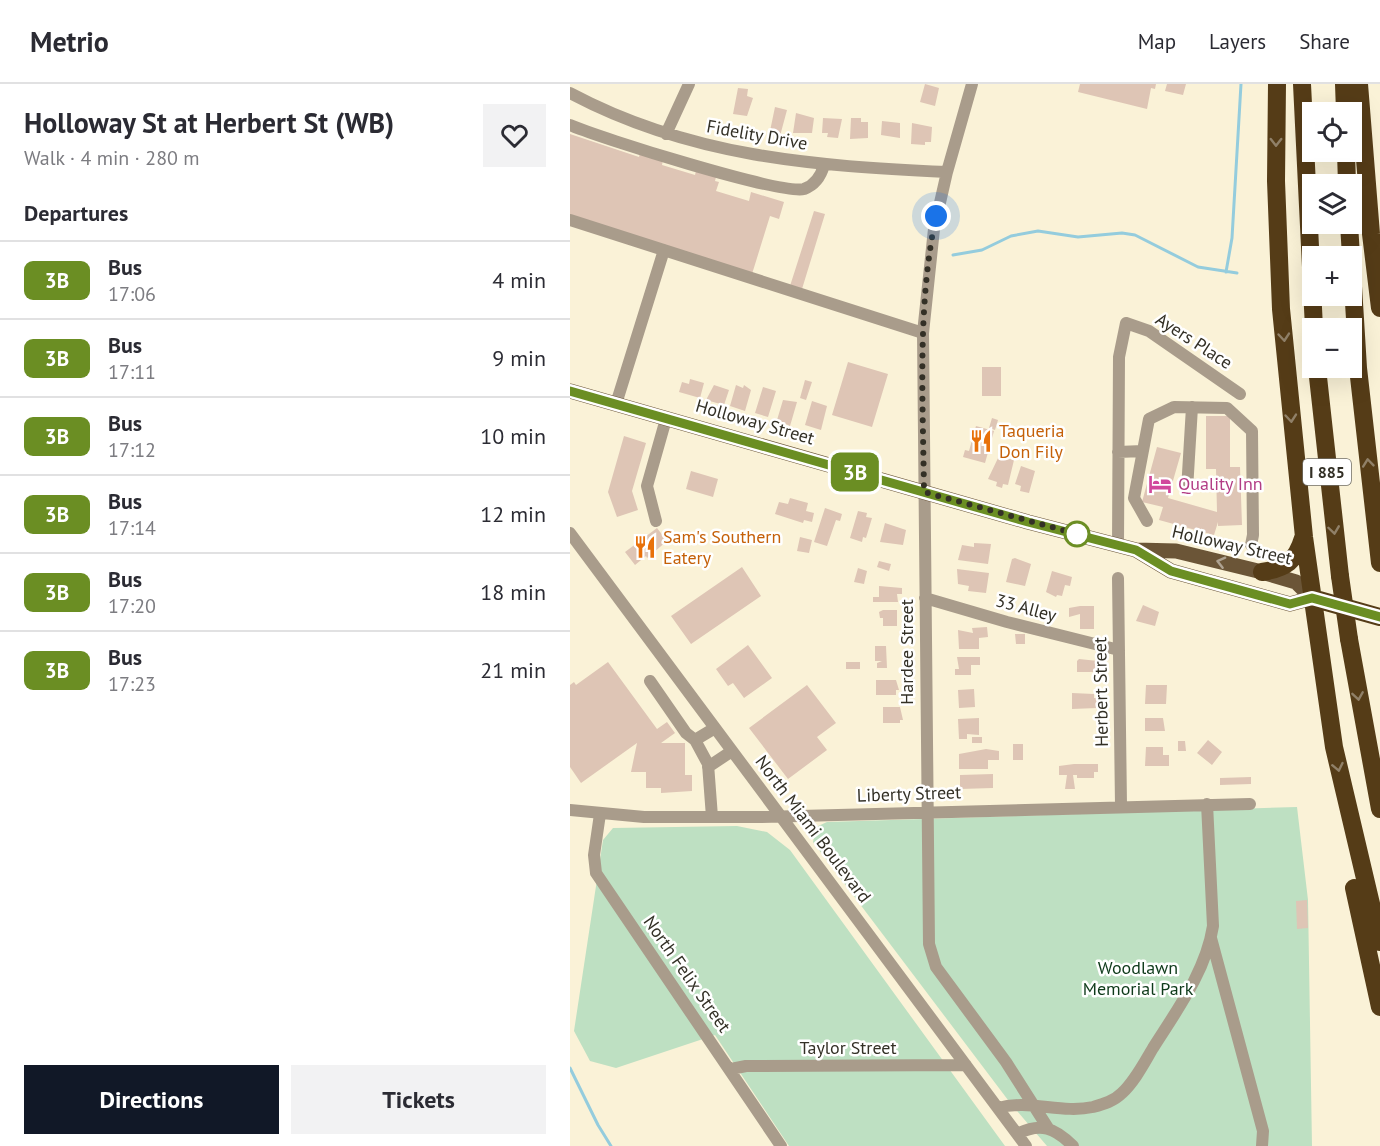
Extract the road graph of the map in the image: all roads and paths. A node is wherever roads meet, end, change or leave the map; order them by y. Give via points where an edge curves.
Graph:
1 (689, 84) edge
2 (972, 84) edge
3 (1277, 84) edge
4 (1302, 84) edge
5 (1344, 84) edge
6 (1359, 84) edge
7 (570, 93) edge
8 (1345, 102) edge
9 (570, 125) edge
10 (666, 134) junction
11 (824, 165) junction
12 (947, 172) junction
13 (570, 220) edge
14 (664, 250) junction
15 (1354, 306) edge
16 (1380, 308) edge
17 (1314, 318) edge
18 (923, 333) junction
19 (1318, 378) edge
20 (570, 391) edge
21 (1240, 394) dead end
22 (616, 404) junction
23 (1192, 407) junction
24 (666, 418) junction
25 (1143, 451) junction
26 (1118, 452) junction
27 (1187, 490) dead end
28 (924, 492) junction
29 (656, 520) dead end
30 (1147, 521) dead end
31 (570, 533) edge
32 (1304, 537) junction
33 (1118, 545) junction
34 (1251, 545) dead end
35 (1136, 550) junction
36 (1380, 563) edge
37 (1262, 572) junction
38 (1118, 578) dead end
39 (925, 598) junction
40 (1312, 598) junction
41 (1380, 617) edge
42 (1119, 650) junction
43 (650, 681) dead end
44 (715, 728) junction
45 (695, 740) junction
46 (732, 751) junction
47 (708, 767) junction
48 (1343, 794) junction
49 (1206, 804) junction
50 (1250, 804) dead end
51 (1121, 805) junction
52 (570, 810) edge
53 (1380, 810) edge
54 (927, 812) junction
55 (600, 814) junction
56 (781, 816) junction
57 (711, 817) junction
58 (1211, 938) junction
59 (1380, 942) edge
60 (1380, 1007) edge
61 (966, 1065) junction
62 (731, 1069) junction
63 (1036, 1107) junction
64 (998, 1108) junction
65 (1048, 1128) junction
66 (1017, 1134) junction
67 (782, 1146) edge
68 (1026, 1146) edge
69 (1073, 1146) edge
70 (1262, 1146) edge

1 - 10 street
2 - 12 street, Hardee Street
3 -> 32 highway via 1281,309
4 - 17 highway
5 - 8 highway
6 - 16 highway
7 - 10 street, Fidelity Drive
9 - 11 street via 780,187 811,186 821,176
10 - 11 street, Fidelity Drive via 726,150
11 - 12 street, Fidelity Drive
12 - 18 street, Hardee Street via 928,262
13 - 14 street
14 - 18 street
14 - 22 street
36 -> 15 highway, I 885
18 - 28 street, Hardee Street
19 -> 53 highway, I 885, bridge via 1349,639
20 - 22 main road, Holloway Street
21 - 26 street, Ayers Place via 1149,331 1126,323 1119,357
22 - 24 main road, Holloway Street
23 - 25 street via 1174,407 1149,419
23 - 27 street
23 - 34 street via 1227,408 1252,431
24 - 28 main road, Holloway Street
24 - 29 street via 647,486
25 - 26 street
25 - 30 street via 1134,498
26 - 33 street
28 - 33 main road, Holloway Street
28 - 39 street, Hardee Street
31 - 44 street, North Miami Boulevard
32 - 37 highway via 1289,564
32 - 40 highway
33 - 35 main road, Holloway Street
37 -> 35 main road, Holloway Street via 1176,551
35 - 40 main road, Holloway Street via 1171,571 1290,604
37 - 40 main road, Holloway Street via 1296,582
38 - 42 street, Herbert Street
39 - 42 street, 33 Alley
39 - 54 street, Hardee Street
40 - 41 highway, Holloway Street
40 -> 48 highway
42 - 51 street, Herbert Street
43 - 45 street
44 - 45 street
44 - 46 street, North Miami Boulevard
45 - 47 street
46 - 47 street
46 - 56 street, North Miami Boulevard
47 - 57 street
48 - 59 highway
48 - 60 highway via 1354,888
49 - 50 street, Liberty Street
49 - 51 street, Liberty Street
49 - 58 street
51 - 54 street, Liberty Street
52 - 55 street, Liberty Street
54 - 56 street, Liberty Street
54 - 63 street, Hardee Street via 929,944 936,967
55 - 57 street, Liberty Street
55 - 62 street, North Felix Street via 594,855 596,873
56 - 57 street, Liberty Street
56 - 61 street, North Miami Boulevard
58 - 63 street via 1197,975 1123,1092 1113,1101 1083,1109
58 - 70 street via 1263,1131
61 - 62 street, Taylor Street
61 - 64 street, North Miami Boulevard
62 - 67 street, North Felix Street
63 - 64 street via 1011,1104
63 - 65 street, Hardee Street
64 - 66 street, North Miami Boulevard
65 - 66 street via 1031,1127
65 - 69 street
66 - 68 street, North Miami Boulevard

